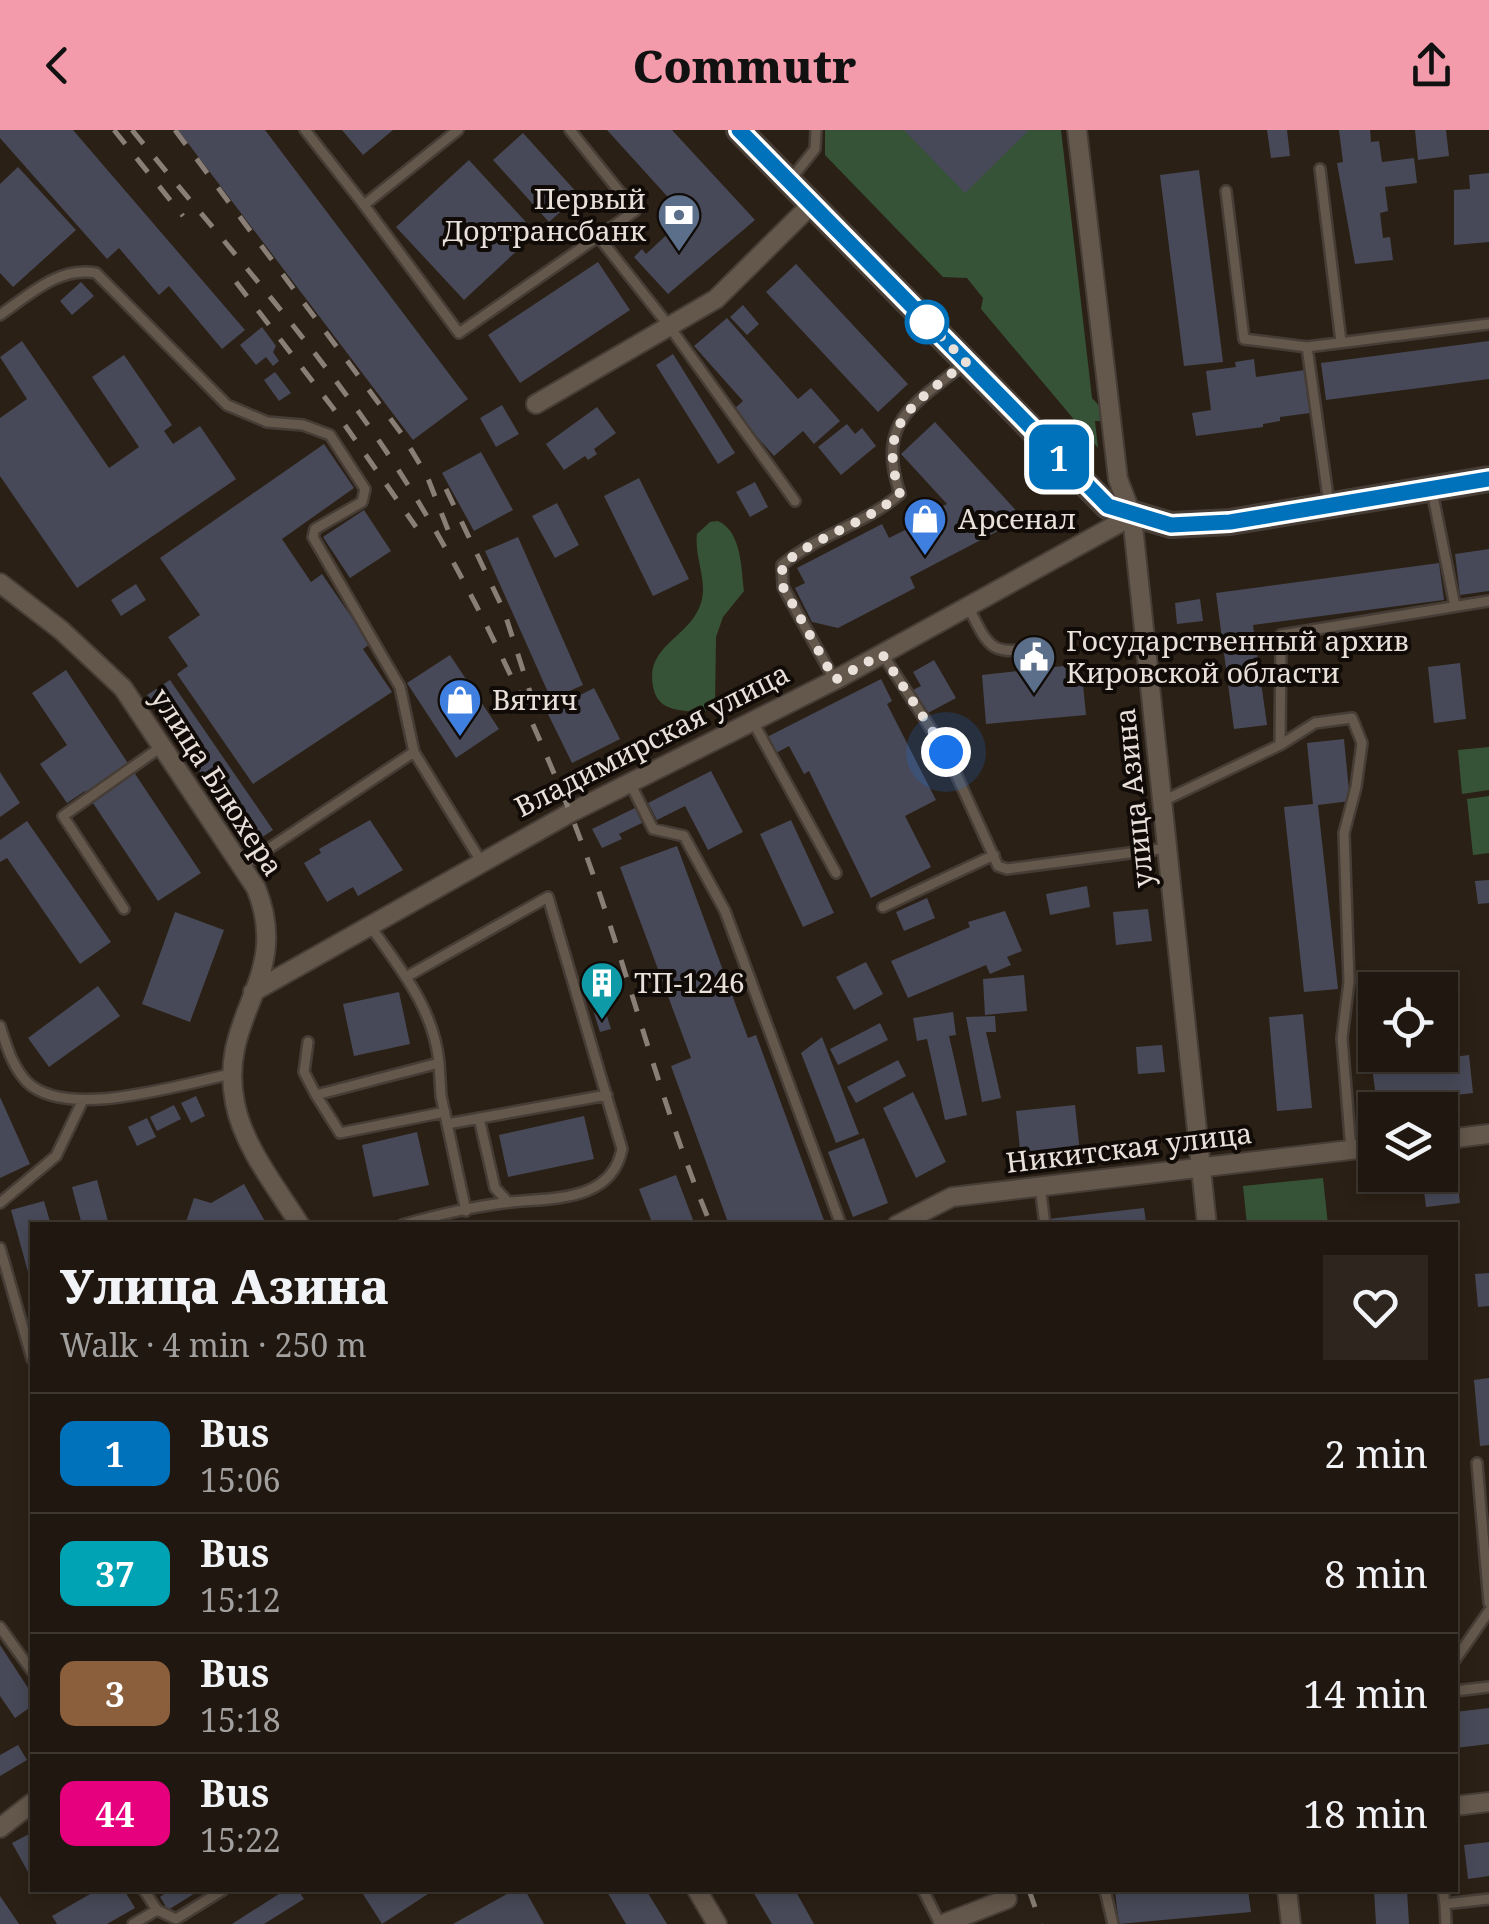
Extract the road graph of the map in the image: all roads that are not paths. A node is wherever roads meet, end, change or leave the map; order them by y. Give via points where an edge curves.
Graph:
1 (305, 130) edge
2 (458, 130) edge
3 (570, 130) edge
4 (739, 130) edge
5 (816, 130) edge
6 (1078, 130) edge
7 (1320, 169) dead end
8 (789, 182) junction
9 (1226, 191) dead end
10 (812, 204) junction
11 (364, 205) junction
12 (598, 236) junction
13 (0, 315) edge
14 (1489, 324) edge
15 (669, 326) junction
16 (1342, 342) junction
17 (1308, 346) junction
18 (966, 362) junction
19 (536, 404) dead end
20 (1489, 479) edge
21 (1432, 488) junction
22 (795, 502) dead end
23 (1329, 506) junction
24 (1132, 516) junction
25 (0, 583) edge
26 (1489, 601) edge
27 (968, 606) junction
28 (1455, 606) junction
29 (1044, 648) dead end
30 (882, 654) junction
31 (835, 680) junction
32 (753, 721) junction
33 (163, 745) junction
34 (1280, 745) junction
35 (414, 752) junction
36 (630, 783) junction
37 (1163, 801) junction
38 (1168, 848) junction
39 (994, 855) junction
40 (482, 863) junction
41 (244, 865) junction
42 (836, 873) dead end
43 (883, 907) dead end
44 (124, 909) dead end
45 (370, 927) junction
46 (406, 976) junction
47 (254, 992) junction
48 (0, 1026) edge
49 (308, 1042) dead end
50 (439, 1063) junction
51 (232, 1074) junction
52 (316, 1095) junction
53 (606, 1095) junction
54 (82, 1102) junction
55 (444, 1112) junction
56 (479, 1118) junction
57 (447, 1124) junction
58 (1489, 1134) edge
59 (1458, 1138) edge
60 (1358, 1149) edge
61 (1351, 1150) junction
62 (1200, 1166) junction
63 (1040, 1186) junction
64 (508, 1202) junction
65 (0, 1203) edge
66 (466, 1211) junction
67 (298, 1222) edge
68 (416, 1222) edge
69 (840, 1222) edge
70 (906, 1222) edge
71 (1044, 1222) edge
72 (1208, 1222) edge
73 (0, 1248) edge
74 (30, 1352) edge
75 (1476, 1463) dead end
76 (1489, 1607) edge
77 (0, 1627) edge
78 (1458, 1655) edge
79 (30, 1669) edge
80 (1489, 1687) edge
81 (1458, 1690) edge
82 (1489, 1802) edge
83 (30, 1805) edge
84 (1458, 1806) edge
85 (0, 1828) edge
86 (145, 1892) edge
87 (219, 1892) edge
88 (697, 1892) edge
89 (924, 1892) edge
90 (1105, 1892) edge
91 (1287, 1892) edge
92 (1444, 1892) edge
93 (1007, 1899) dead end
94 (1489, 1899) edge
95 (1445, 1904) junction
96 (157, 1910) junction
97 (134, 1924) edge
98 (717, 1924) edge
99 (942, 1924) edge
100 (1113, 1924) edge
101 (1292, 1924) edge
102 (1446, 1924) edge

1 - 11 lane
2 - 11 lane
3 - 12 lane via 635,211
4 - 8 main road
5 - 8 lane via 815,149
6 - 24 street, улица Азина via 1118,480
7 - 16 lane
8 - 10 main road
9 - 17 lane via 1244,339
10 - 15 street via 716,298
10 - 18 main road
11 - 12 lane via 459,333
12 - 15 lane
13 - 35 lane via 50,280 78,270 96,273 227,405 330,436 366,490 362,502 313,536 400,687
14 - 16 lane
15 - 19 street
15 - 22 lane
16 - 17 lane
17 - 23 lane
18 - 24 main road via 1108,506
18 - 31 lane via 894,429 890,464 900,494 782,565 783,587
20 - 21 main road
21 - 23 main road
21 - 28 lane
23 - 24 main road via 1171,525
24 - 27 street, Владимирская улица
24 - 37 street, улица Азина
25 - 33 street, улица Блюхера via 114,678
26 - 28 lane
27 - 29 lane via 986,643 1006,652
27 - 30 street, Владимирская улица
28 - 34 lane via 1280,635
30 - 31 street, Владимирская улица
30 - 39 lane via 946,752
31 - 32 street, Владимирская улица
32 - 36 street, Владимирская улица
32 - 42 lane
33 - 41 street, улица Блюхера
33 - 44 lane via 64,816
34 - 37 lane
34 - 61 lane via 1315,723 1352,718 1362,742 1344,834 1349,982 1342,1038
35 - 40 lane
35 - 41 lane
36 - 40 street, Владимирская улица
36 - 69 lane via 653,829 684,836 725,911
37 - 38 street, улица Азина
38 - 39 lane via 1007,868
38 - 62 street, улица Азина
39 - 43 lane
40 - 45 street, Владимирская улица
41 - 47 street, улица Блюхера via 268,927
45 - 46 lane
45 - 47 street, Владимирская улица
46 - 50 lane via 437,1038
46 - 53 lane via 548,896
47 - 51 street, улица Блюхера via 242,1016
48 - 54 lane via 14,1066 30,1086
49 - 52 lane via 304,1072
50 - 52 lane
50 - 55 lane
51 - 54 lane
51 - 67 street, улица Блюхера via 241,1126
52 - 55 lane via 340,1133
53 - 56 lane
53 - 64 lane via 622,1148 596,1188 534,1203
54 - 65 lane via 56,1156
55 - 57 lane
56 - 57 lane
56 - 64 lane via 495,1188
57 - 66 lane
58 - 59 street
60 - 61 street, Никитская улица
61 - 62 street, Никитская улица
62 - 63 street, Никитская улица
62 - 72 street, улица Азина
63 - 70 street, Никитская улица via 952,1196
63 - 71 lane
64 - 66 lane
66 - 68 lane
73 - 74 lane
75 - 76 lane
76 - 78 lane
77 - 79 lane
80 - 81 lane
82 - 84 street
83 - 85 street
86 - 96 lane
87 - 96 lane via 176,1919
88 - 98 street
89 - 99 lane
90 - 100 lane
91 - 101 street
92 - 95 lane
93 - 99 street
94 - 95 lane
95 - 102 lane
96 - 97 lane

